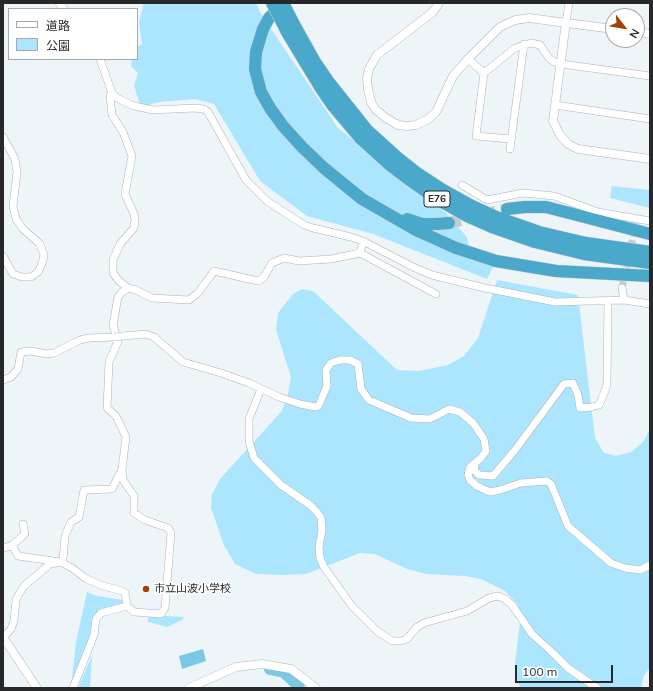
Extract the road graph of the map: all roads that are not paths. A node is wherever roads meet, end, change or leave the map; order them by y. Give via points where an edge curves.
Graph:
1 (272, 3) edge
2 (283, 3) edge
3 (439, 3) edge
4 (569, 3) edge
5 (566, 22) junction
6 (605, 28) edge
7 (292, 31) junction
8 (524, 44) junction
9 (468, 59) junction
10 (100, 60) edge
11 (561, 64) junction
12 (484, 73) junction
13 (650, 76) edge
14 (112, 93) junction
15 (555, 105) junction
16 (650, 119) edge
17 (3, 137) edge
18 (511, 139) junction
19 (510, 149) dead end
20 (650, 159) edge
21 (324, 168) junction
22 (462, 185) dead end
23 (507, 209) tunnel mouth
24 (650, 221) edge
25 (450, 223) tunnel mouth
26 (650, 234) edge
27 (364, 241) junction
28 (650, 252) edge
29 (360, 253) junction
30 (3, 256) edge
31 (650, 263) edge
32 (650, 276) edge
33 (128, 288) junction
34 (622, 288) tunnel mouth
35 (436, 294) dead end
36 (624, 300) junction
37 (608, 302) junction
38 (650, 304) edge
39 (3, 380) edge
40 (261, 389) junction
41 (475, 463) junction
42 (122, 469) junction
43 (115, 482) junction
44 (130, 490) junction
45 (23, 524) dead end
46 (5, 548) edge
47 (61, 562) junction
48 (650, 565) edge
49 (128, 606) junction
50 (3, 637) edge
51 (36, 687) edge
52 (73, 688) edge
53 (189, 688) edge
54 (316, 688) edge
55 (598, 688) edge

1 - 7 highway, E76, bridge
2 - 7 highway, E76, bridge
2 - 21 highway via 263,29 256,52 255,69 261,92 270,108 283,126
3 - 9 street via 433,12 377,55 367,79 371,102 375,109 398,125 416,125 436,112 453,76
4 - 5 street
5 - 6 street
5 - 9 street via 529,18 515,20 500,28
5 - 11 street
7 - 28 highway, E76 via 367,130 403,162 443,190 496,217 539,232 586,243
7 - 31 highway, E76 via 320,87 360,138 396,170 437,199 492,227 535,242 584,254
8 - 11 street via 540,45 549,58
8 - 12 street via 515,48
8 - 18 street
9 - 12 street
10 - 14 street
11 - 13 street
11 - 15 street
12 - 18 street via 476,136
14 - 27 street via 116,98 134,106 152,110 204,109 246,180 267,201 304,225
14 - 33 street via 112,115 123,132 132,156 125,194 134,214 134,228 120,244 113,260 113,274
15 - 16 street
15 - 20 street via 554,121 560,135 568,144 578,149
17 - 30 street via 15,159 17,172 13,206 16,220 40,244 44,254 38,272 31,277 13,274
18 - 19 street
21 - 25 highway via 364,197 405,219 422,224
21 - 32 highway via 362,199 416,230 489,259 556,271
22 - 24 street via 487,200 524,193 554,196 598,212 637,221
23 - 26 highway via 546,207
27 - 29 street
27 - 37 street via 432,275 555,302
29 - 33 street via 331,259 299,261 284,258 272,263 264,277 258,281 214,271 198,294 189,300 152,298
29 - 35 street
33 - 42 street via 118,298 115,313 113,325 118,341 109,362 107,408 116,416 126,437
34 - 36 street
36 - 37 street
36 - 38 street
37 - 41 street via 607,384 599,405 580,408 572,382 564,384 493,476 479,475 474,470
39 - 40 street, bridge via 11,377 18,368 21,352 54,353 89,338 146,334 154,337 183,362 221,373
40 - 41 street via 300,404 316,407 327,386 326,370 331,363 350,360 358,364 361,389 369,400 411,418 430,419 449,409 460,412 473,423 484,440 486,451
40 - 55 street via 249,419 249,441 254,458 282,485 317,512 321,518 319,547 324,567 352,606 377,631 392,641 401,641 407,639 424,623 467,611 489,598 498,596 512,605 532,634 568,668
41 - 48 street via 470,467 470,480 490,492 521,483 547,481 551,484 568,526 611,563 640,570
42 - 43 street
42 - 44 street via 123,480
43 - 44 street
43 - 47 street via 112,489 84,490 79,517 71,522 64,536 64,559
44 - 49 street via 134,496 134,513 168,528 171,533 165,608 161,614 134,612
45 - 46 street via 25,534
46 - 47 street via 14,548 18,556
47 - 49 street via 85,578 122,591 125,593
47 - 50 street via 50,564 24,586 16,600 11,629
49 - 52 street via 101,612 96,619 94,635
50 - 51 street
53 - 54 street via 236,668 262,664 291,669

